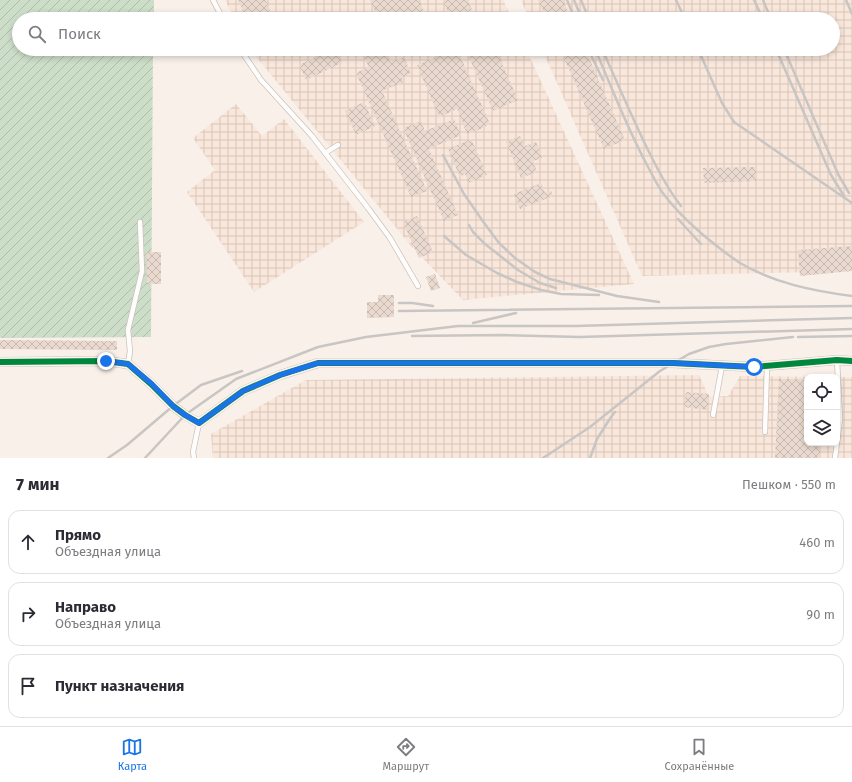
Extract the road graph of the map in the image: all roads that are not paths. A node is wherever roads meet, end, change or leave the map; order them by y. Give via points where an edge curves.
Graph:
1 (212, 0) edge
2 (219, 12) edge
3 (245, 56) edge
4 (338, 145) dead end
5 (325, 153) junction
6 (140, 222) dead end
7 (418, 286) dead end
8 (837, 360) junction
9 (852, 361) edge
10 (0, 362) edge
11 (128, 364) junction
12 (722, 366) junction
13 (767, 366) junction
14 (840, 410) edge
15 (713, 415) dead end
16 (199, 423) junction
17 (765, 432) dead end
18 (837, 446) edge
19 (194, 458) edge
20 (835, 458) edge

1 - 2 lane
3 - 5 lane via 261,80
4 - 5 lane
5 - 7 lane via 390,238
6 - 11 lane via 142,271 128,330
8 - 9 street
8 - 13 street
8 - 14 lane
10 - 11 street via 106,361
11 - 16 street via 173,406
12 - 13 street
12 - 15 lane
12 - 16 street via 673,363 318,363 280,375 243,391
13 - 17 lane
16 - 19 lane
18 - 20 lane

